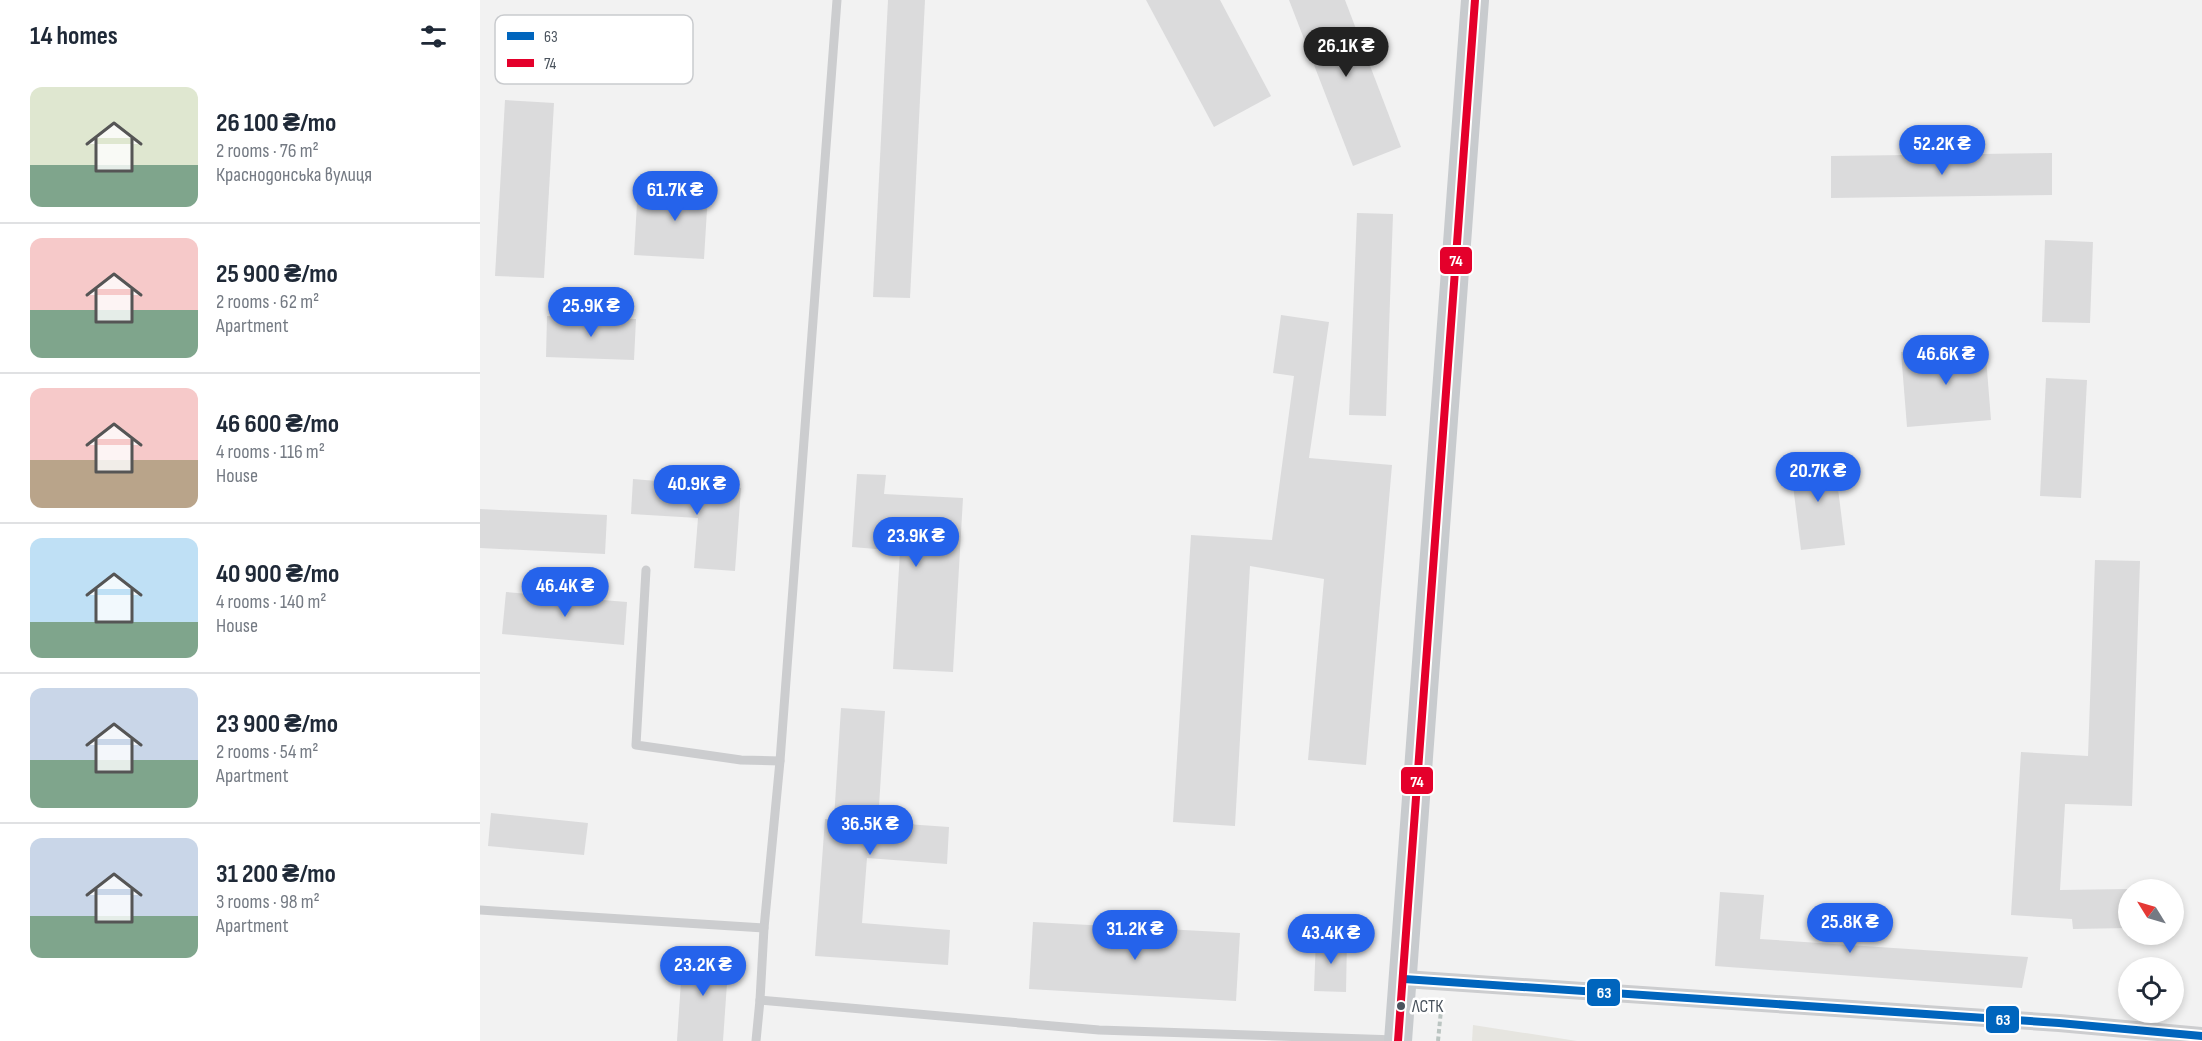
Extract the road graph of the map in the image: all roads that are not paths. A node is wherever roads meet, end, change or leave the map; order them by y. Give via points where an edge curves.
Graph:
1 (837, 0) edge
2 (1475, 0) edge
3 (646, 570) dead end
4 (780, 761) junction
5 (480, 910) edge
6 (764, 928) junction
7 (1404, 979) junction
8 (760, 1000) junction
9 (2058, 1032) edge
10 (2202, 1036) edge
11 (756, 1041) edge
12 (1399, 1041) edge

1 - 4 lane
2 - 7 main road
3 - 4 lane via 636,746 741,760
4 - 6 lane
5 - 6 lane
6 - 8 lane
7 - 9 street
7 - 12 main road
8 - 11 lane
8 - 12 lane via 1099,1030
9 - 10 street

